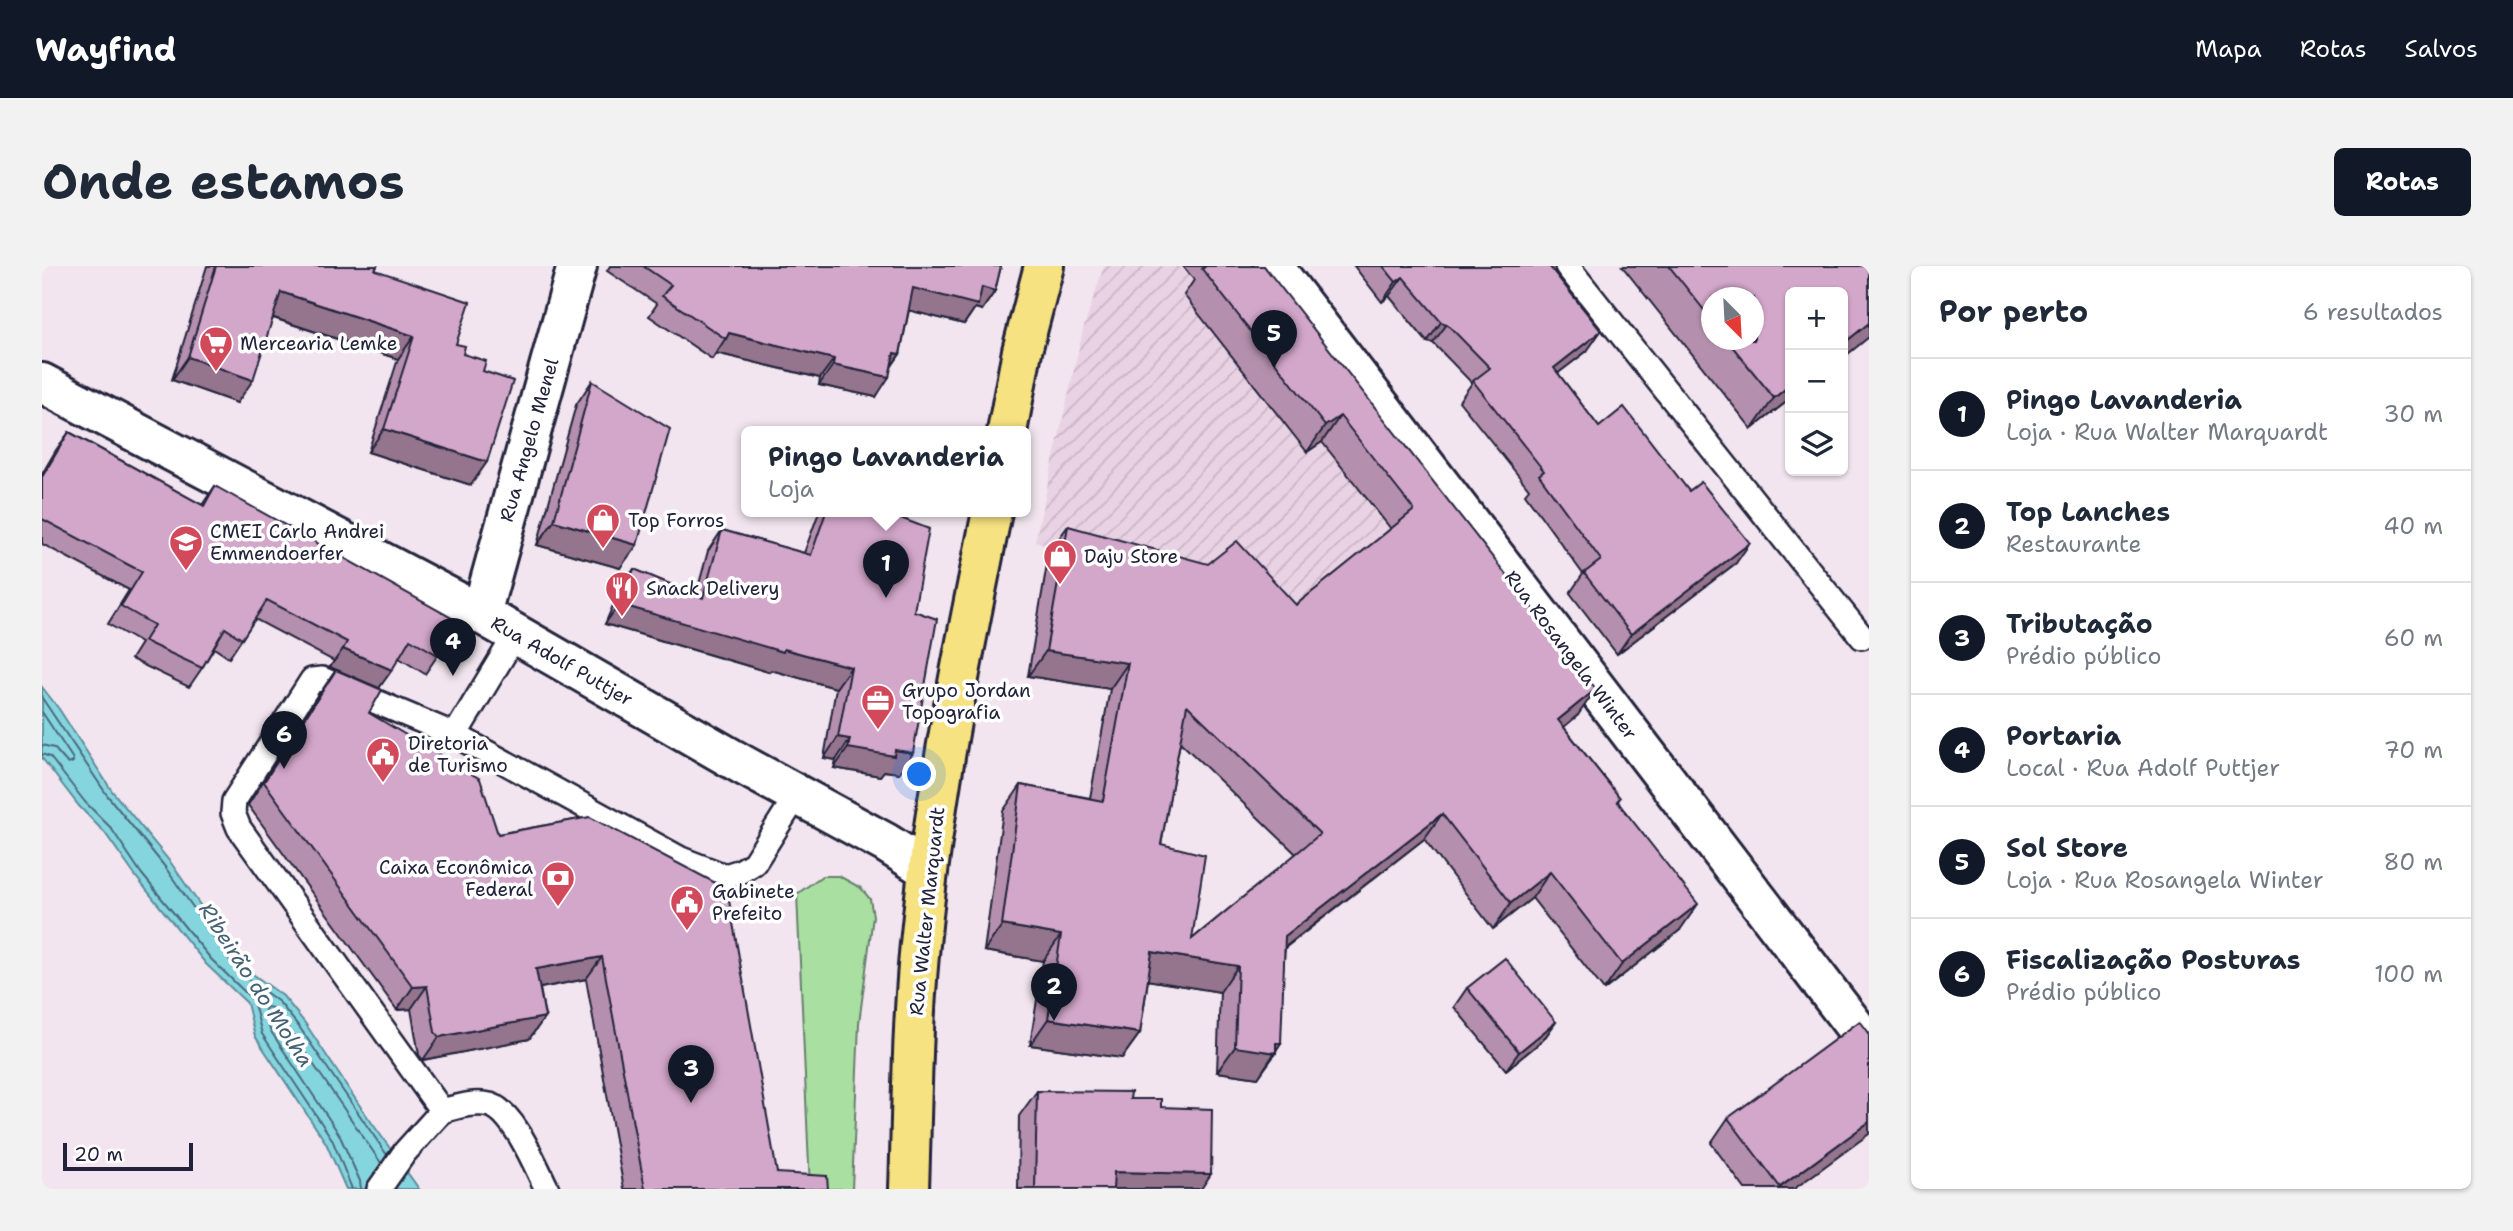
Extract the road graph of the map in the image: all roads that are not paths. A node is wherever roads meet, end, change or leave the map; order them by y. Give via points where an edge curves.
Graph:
1 (577, 266) edge
2 (1044, 266) edge
3 (1273, 266) edge
4 (1567, 266) edge
5 (42, 383) edge
6 (1008, 426) edge
7 (991, 517) edge
8 (481, 614) junction
9 (516, 634) junction
10 (1862, 637) dead end
11 (455, 735) junction
12 (797, 795) junction
13 (928, 870) junction
14 (1869, 1045) edge
15 (442, 1111) junction
16 (379, 1189) edge
17 (547, 1189) edge
18 (909, 1189) edge

1 - 8 street, Rua Angelo Menel
2 - 6 main road
3 - 14 street, Rua Rosangela Winter
4 - 10 lane
5 - 8 street, Rua Adolf Puttjer
7 - 13 main road, Rua Walter Marquardt via 948,733
8 - 9 street, Rua Adolf Puttjer
9 - 11 lane
9 - 12 street, Rua Adolf Puttjer
11 - 12 lane via 681,859 725,876 754,863
11 - 15 lane via 322,679 312,680 234,801 233,813 239,828
12 - 13 street, Rua Adolf Puttjer
13 - 18 main road, Rua Walter Marquardt via 916,1009
15 - 16 lane
15 - 17 lane via 465,1104 491,1105 511,1122

